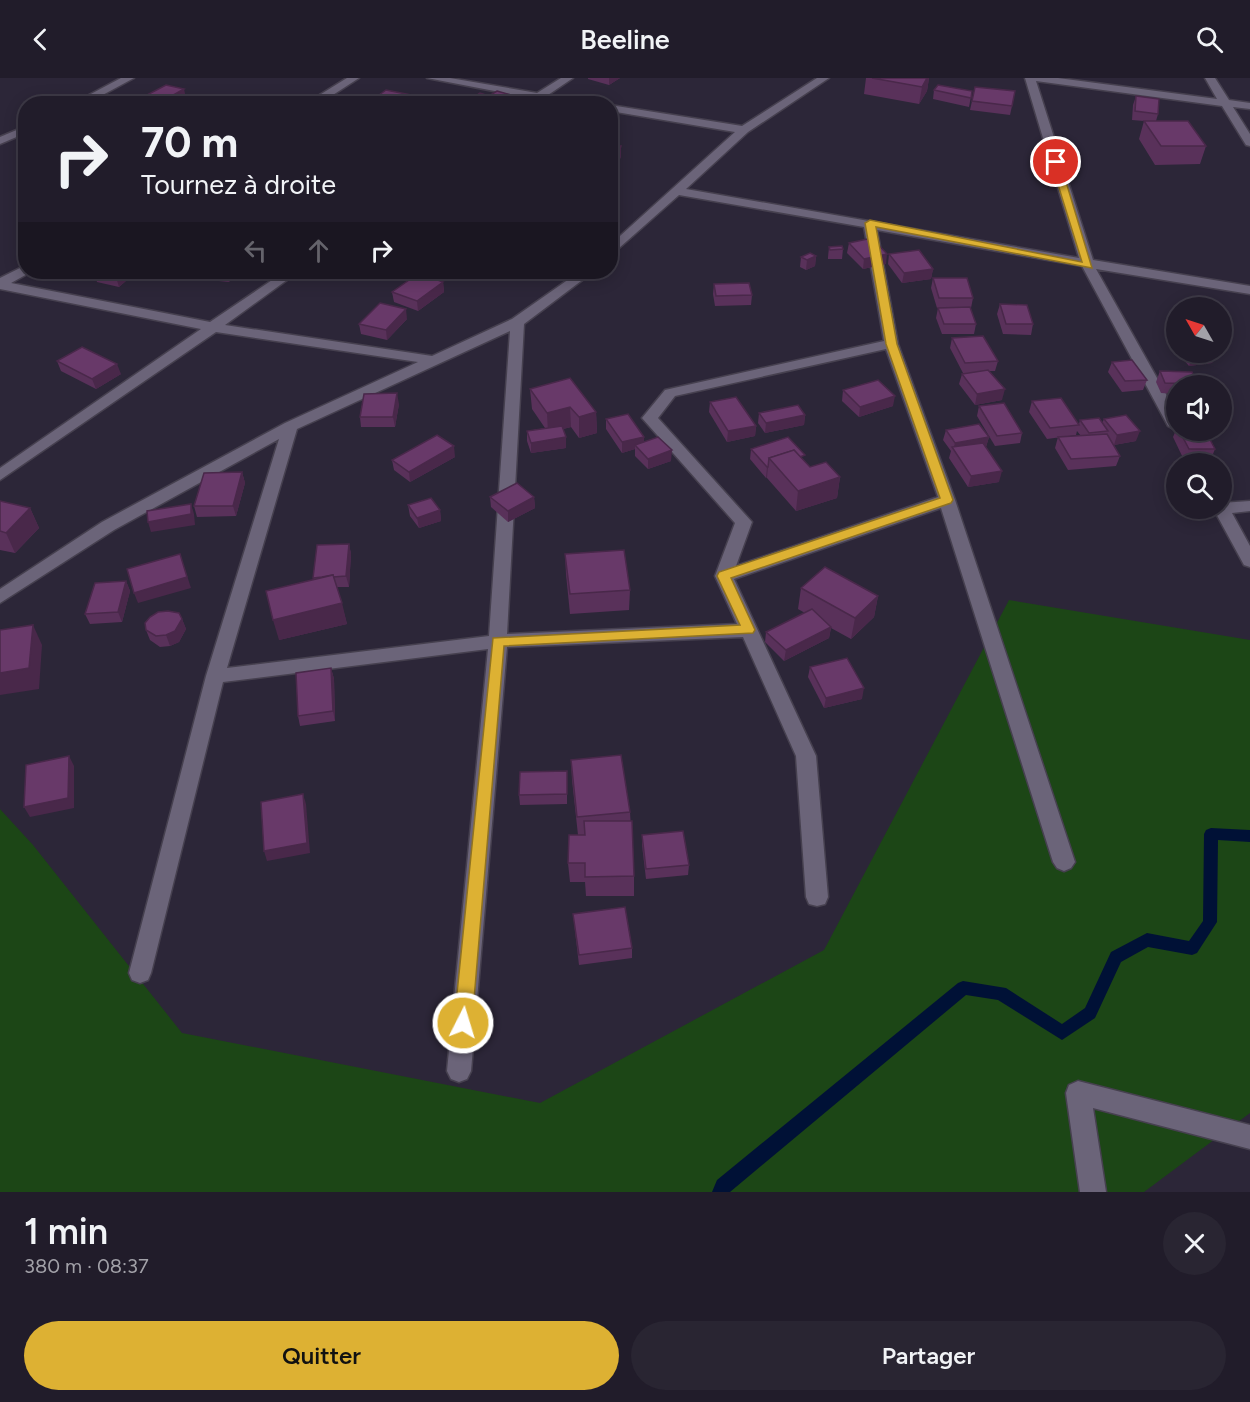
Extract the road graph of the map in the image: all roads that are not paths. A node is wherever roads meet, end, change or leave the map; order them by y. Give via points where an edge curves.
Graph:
1 (129, 78) edge
2 (354, 78) edge
3 (432, 78) edge
4 (568, 78) edge
5 (824, 78) edge
6 (1030, 78) edge
7 (1034, 78) edge
8 (1210, 78) edge
9 (93, 96) edge
10 (324, 96) edge
11 (515, 96) edge
12 (539, 96) edge
13 (1225, 103) junction
14 (1250, 106) edge
15 (618, 109) edge
16 (744, 130) junction
17 (18, 133) edge
18 (0, 141) edge
19 (1250, 143) edge
20 (676, 191) junction
21 (870, 223) junction
22 (618, 245) edge
23 (1088, 266) junction
24 (18, 274) edge
25 (282, 279) edge
26 (577, 279) edge
27 (0, 285) edge
28 (1250, 290) edge
29 (517, 322) junction
30 (213, 327) junction
31 (891, 344) junction
32 (432, 360) junction
33 (1166, 408) edge
34 (290, 426) junction
35 (0, 476) edge
36 (947, 500) junction
37 (1250, 506) edge
38 (1232, 507) edge
39 (1227, 519) edge
40 (1250, 561) edge
41 (724, 576) junction
42 (0, 597) edge
43 (748, 630) junction
44 (498, 641) junction
45 (214, 676) junction
46 (1064, 862) dead end
47 (817, 897) dead end
48 (140, 974) dead end
49 (459, 1071) dead end
50 (1250, 1137) edge
51 (1093, 1192) edge

1 - 9 street
2 - 10 street
3 - 11 street
4 - 12 street
5 - 16 street
6 - 23 street
7 - 13 street
8 - 13 street
13 - 14 street
13 - 19 street
15 - 16 street
16 - 20 street
17 - 18 street
20 - 21 street
20 - 22 street
21 - 23 street
21 - 31 street
23 - 28 street
23 - 33 street
24 - 27 street
25 - 30 street
26 - 29 street
27 - 30 street
29 - 32 street
29 - 44 street
30 - 32 street
30 - 35 street
31 - 36 street
31 - 41 street via 670,393 650,418 744,522
32 - 34 street
34 - 42 street via 108,526
34 - 45 street
36 - 41 street
36 - 46 street
37 - 38 street
39 - 40 street
41 - 43 street
43 - 44 street
43 - 47 street via 806,756
44 - 45 street
44 - 49 street
45 - 48 street
50 - 51 street via 1078,1094

